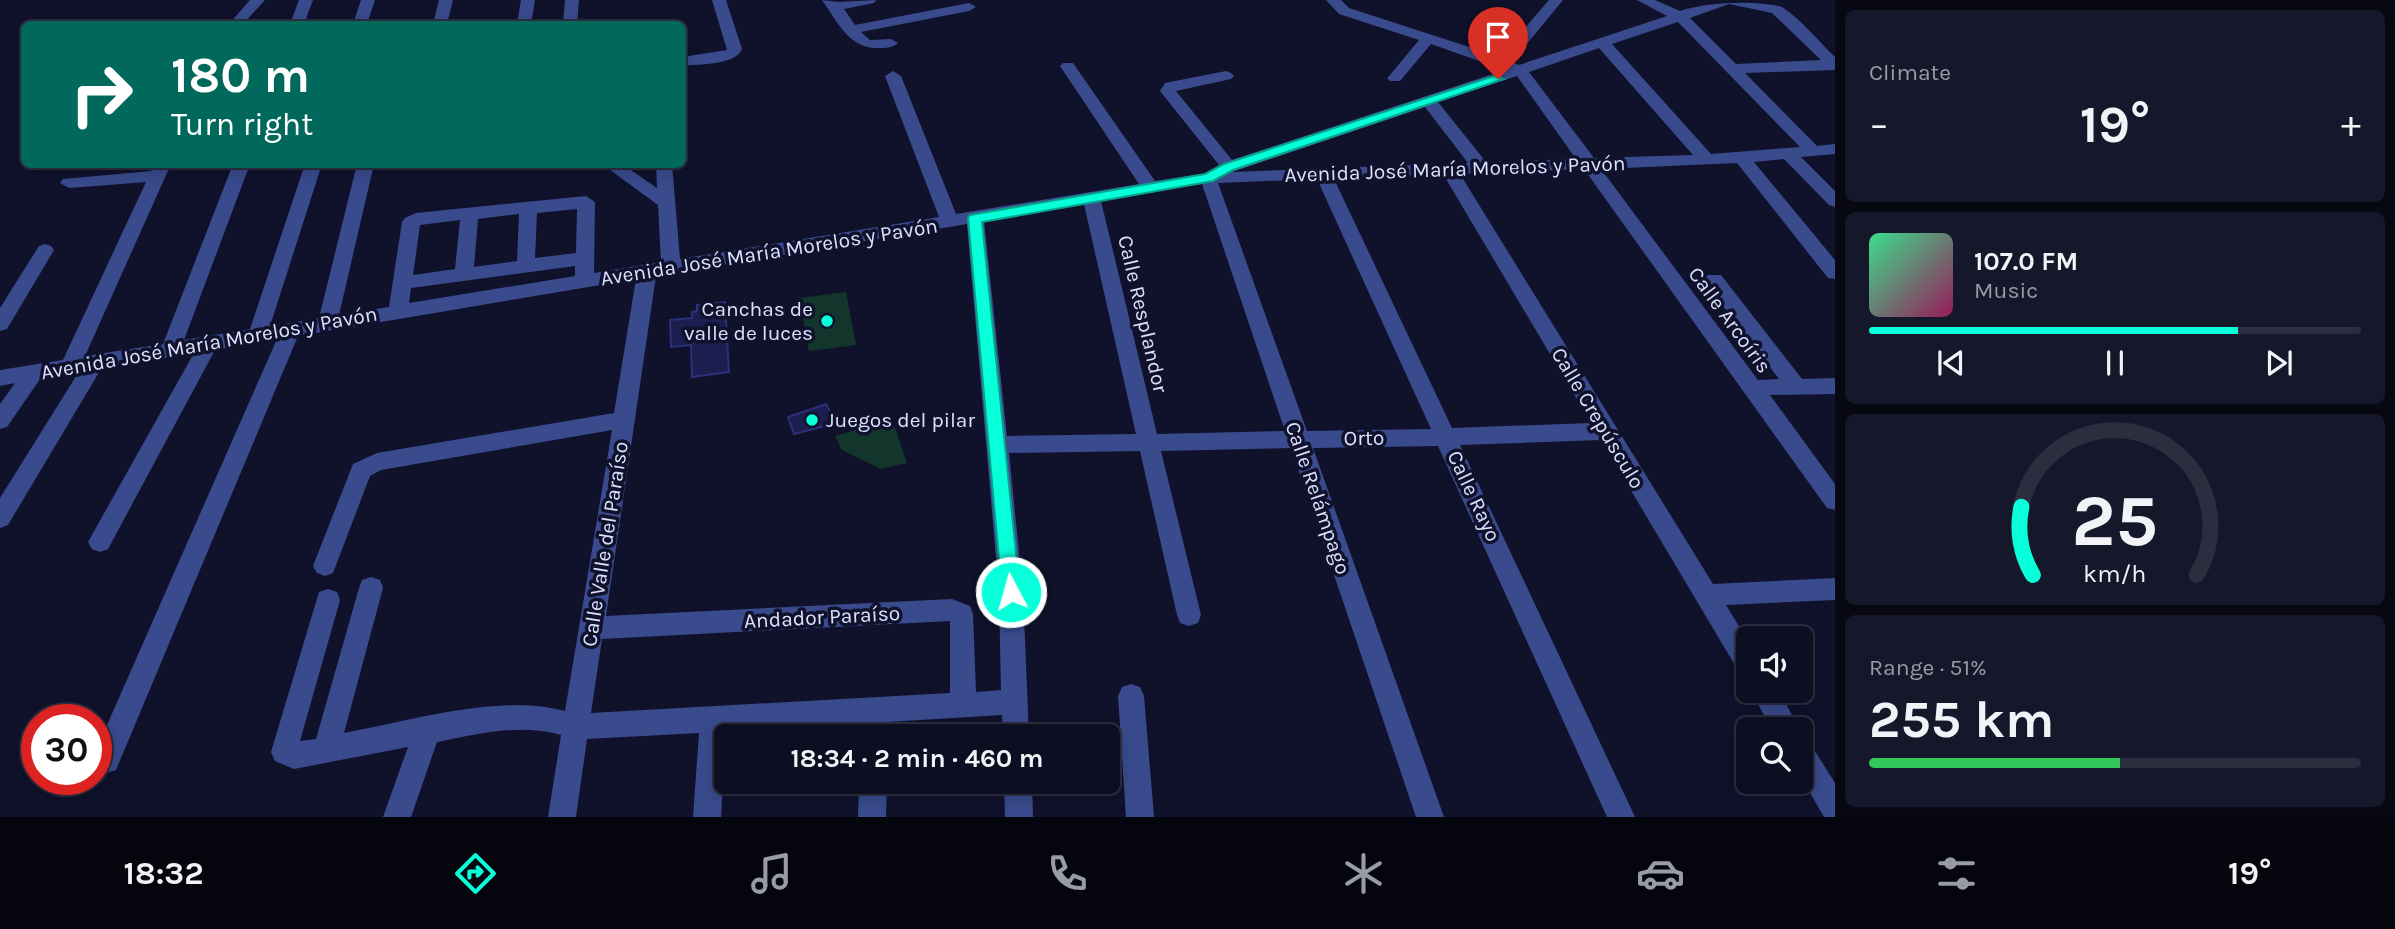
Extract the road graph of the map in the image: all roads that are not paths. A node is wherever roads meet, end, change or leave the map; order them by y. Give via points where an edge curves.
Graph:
1 (258, 0) edge
2 (306, 0) edge
3 (369, 0) edge
4 (446, 0) edge
5 (528, 0) edge
6 (572, 0) edge
7 (719, 0) edge
8 (869, 0) edge
9 (1333, 0) edge
10 (1556, 0) edge
11 (1644, 0) edge
12 (1728, 0) edge
13 (832, 4) edge
14 (1777, 5) edge
15 (969, 7) dead end
16 (1681, 17) junction
17 (239, 21) edge
18 (298, 21) edge
19 (361, 21) edge
20 (441, 21) edge
21 (524, 21) edge
22 (570, 21) edge
23 (851, 30) junction
24 (1429, 38) junction
25 (891, 43) dead end
26 (1604, 43) junction
27 (686, 61) edge
28 (1503, 63) junction
29 (1835, 64) edge
30 (1068, 66) dead end
31 (1732, 69) junction
32 (1521, 71) junction
33 (893, 76) dead end
34 (1226, 76) dead end
35 (1395, 78) dead end
36 (1429, 102) junction
37 (1835, 149) edge
38 (1814, 152) junction
39 (1788, 154) junction
40 (1742, 158) junction
41 (1706, 159) junction
42 (1589, 164) junction
43 (1229, 167) junction
44 (240, 168) edge
45 (313, 168) edge
46 (365, 168) edge
47 (616, 168) edge
48 (664, 168) edge
49 (1482, 169) junction
50 (160, 170) edge
51 (1449, 170) junction
52 (1324, 176) junction
53 (1208, 178) junction
54 (69, 183) dead end
55 (1150, 187) junction
56 (1091, 197) junction
57 (1835, 201) edge
58 (665, 202) junction
59 (528, 208) junction
60 (470, 213) junction
61 (975, 218) junction
62 (950, 222) junction
63 (45, 250) dead end
64 (584, 258) junction
65 (526, 265) junction
66 (671, 267) junction
67 (647, 272) junction
68 (1835, 273) edge
69 (464, 275) junction
70 (1714, 280) dead end
71 (584, 282) junction
72 (401, 283) junction
73 (398, 311) junction
74 (328, 322) junction
75 (0, 324) edge
76 (291, 329) junction
77 (258, 334) junction
78 (207, 342) junction
79 (172, 348) junction
80 (96, 362) junction
81 (70, 367) junction
82 (33, 373) junction
83 (0, 378) edge
84 (1835, 386) edge
85 (1751, 388) junction
86 (1797, 388) junction
87 (624, 420) junction
88 (0, 421) edge
89 (1605, 431) junction
90 (1447, 437) junction
91 (1297, 438) junction
92 (1150, 443) junction
93 (996, 445) junction
94 (1835, 500) edge
95 (0, 518) edge
96 (100, 542) dead end
97 (325, 566) dead end
98 (371, 588) dead end
99 (1835, 589) edge
100 (1707, 595) junction
101 (328, 600) dead end
102 (1189, 615) dead end
103 (591, 628) junction
104 (1736, 644) edge
105 (1131, 696) dead end
106 (1015, 702) junction
107 (963, 705) junction
108 (713, 721) junction
109 (874, 724) edge
110 (1016, 724) edge
111 (577, 727) junction
112 (427, 732) junction
113 (112, 746) edge
114 (326, 749) junction
115 (1813, 772) edge
116 (873, 794) edge
117 (1018, 794) edge
118 (1835, 809) edge
119 (397, 817) edge
120 (562, 817) edge
121 (707, 817) edge
122 (872, 817) edge
123 (1019, 817) edge
124 (1140, 817) edge
125 (1430, 817) edge
126 (1621, 817) edge

1 - 17 street
2 - 18 street
3 - 19 street
4 - 20 street
5 - 21 street
6 - 22 street
7 - 27 street via 733,54
8 - 13 street
9 - 24 street via 1344,11
10 - 28 street
11 - 16 street
12 - 14 street
12 - 16 street
13 - 23 street
14 - 29 street
15 - 23 street
16 - 26 street
16 - 31 street
23 - 25 street via 869,44
24 - 28 street
24 - 35 street
26 - 32 street
26 - 41 street
28 - 32 street
29 - 31 street
30 - 55 street
31 - 38 street
32 - 36 street
32 - 42 street, Calle Arcoíris
33 - 62 street
34 - 43 street via 1182,82 1168,91
36 - 43 street
36 - 49 street
37 - 38 street, Avenida José María Morelos y Pavón
38 - 39 street, Avenida José María Morelos y Pavón
39 - 40 street, Avenida José María Morelos y Pavón
39 - 57 street
40 - 41 street, Avenida José María Morelos y Pavón
40 - 68 street
41 - 42 street, Avenida José María Morelos y Pavón
42 - 49 street, Avenida José María Morelos y Pavón
42 - 85 street, Calle Arcoíris
43 - 53 street
44 - 79 street
45 - 77 street
46 - 74 street
47 - 58 street
48 - 58 street
49 - 51 street, Avenida José María Morelos y Pavón
50 - 54 street
50 - 81 street
51 - 52 street, Avenida José María Morelos y Pavón
51 - 89 street, Calle Crepúsculo
52 - 53 street, Avenida José María Morelos y Pavón
52 - 90 street, Calle Rayo
53 - 55 street, Avenida José María Morelos y Pavón
53 - 91 street, Calle Relámpago
55 - 56 street, Avenida José María Morelos y Pavón
56 - 61 street, Avenida José María Morelos y Pavón
56 - 92 street, Calle Resplandor
58 - 66 street
59 - 60 street
59 - 64 street via 586,202
59 - 65 street
60 - 69 street
60 - 72 street via 411,222
61 - 62 street, Avenida José María Morelos y Pavón
61 - 93 street
62 - 66 street, Avenida José María Morelos y Pavón
63 - 75 street
64 - 65 street
64 - 71 street
65 - 69 street
66 - 67 street, Avenida José María Morelos y Pavón
67 - 71 street, Avenida José María Morelos y Pavón
67 - 87 street, Calle Valle del Paraíso
69 - 72 street
70 - 86 street
71 - 73 street, Avenida José María Morelos y Pavón
72 - 73 street
73 - 74 street, Avenida José María Morelos y Pavón
74 - 76 street, Avenida José María Morelos y Pavón
76 - 77 street, Avenida José María Morelos y Pavón
76 - 113 street
77 - 78 street, Avenida José María Morelos y Pavón
78 - 79 street, Avenida José María Morelos y Pavón
78 - 96 street
79 - 80 street, Avenida José María Morelos y Pavón
80 - 81 street, Avenida José María Morelos y Pavón
80 - 95 street
81 - 82 street, Avenida José María Morelos y Pavón
82 - 83 street, Avenida José María Morelos y Pavón
82 - 88 street
84 - 86 street
85 - 86 street
85 - 94 street, Calle Arcoíris
87 - 97 street via 377,463 360,470
87 - 103 street, Calle Valle del Paraíso
89 - 90 street, Orto
89 - 100 street, Calle Crepúsculo
90 - 91 street, Orto
90 - 126 street, Calle Rayo
91 - 92 street, Orto
91 - 125 street, Calle Relámpago
92 - 93 street, Orto
92 - 102 street, Calle Resplandor
93 - 106 street via 1011,592
98 - 114 street
99 - 100 street
100 - 104 street, Calle Crepúsculo
101 - 114 street via 284,752 294,756
103 - 107 street, Andador Paraíso via 952,610 961,614 963,625
103 - 111 street, Calle Valle del Paraíso
105 - 124 street
106 - 107 street
106 - 110 street
107 - 109 street
108 - 109 street
108 - 111 street
108 - 121 street
111 - 112 street via 546,718 499,717
111 - 120 street, Calle Valle del Paraíso
112 - 114 street
112 - 119 street
115 - 118 street
116 - 122 street
117 - 123 street

